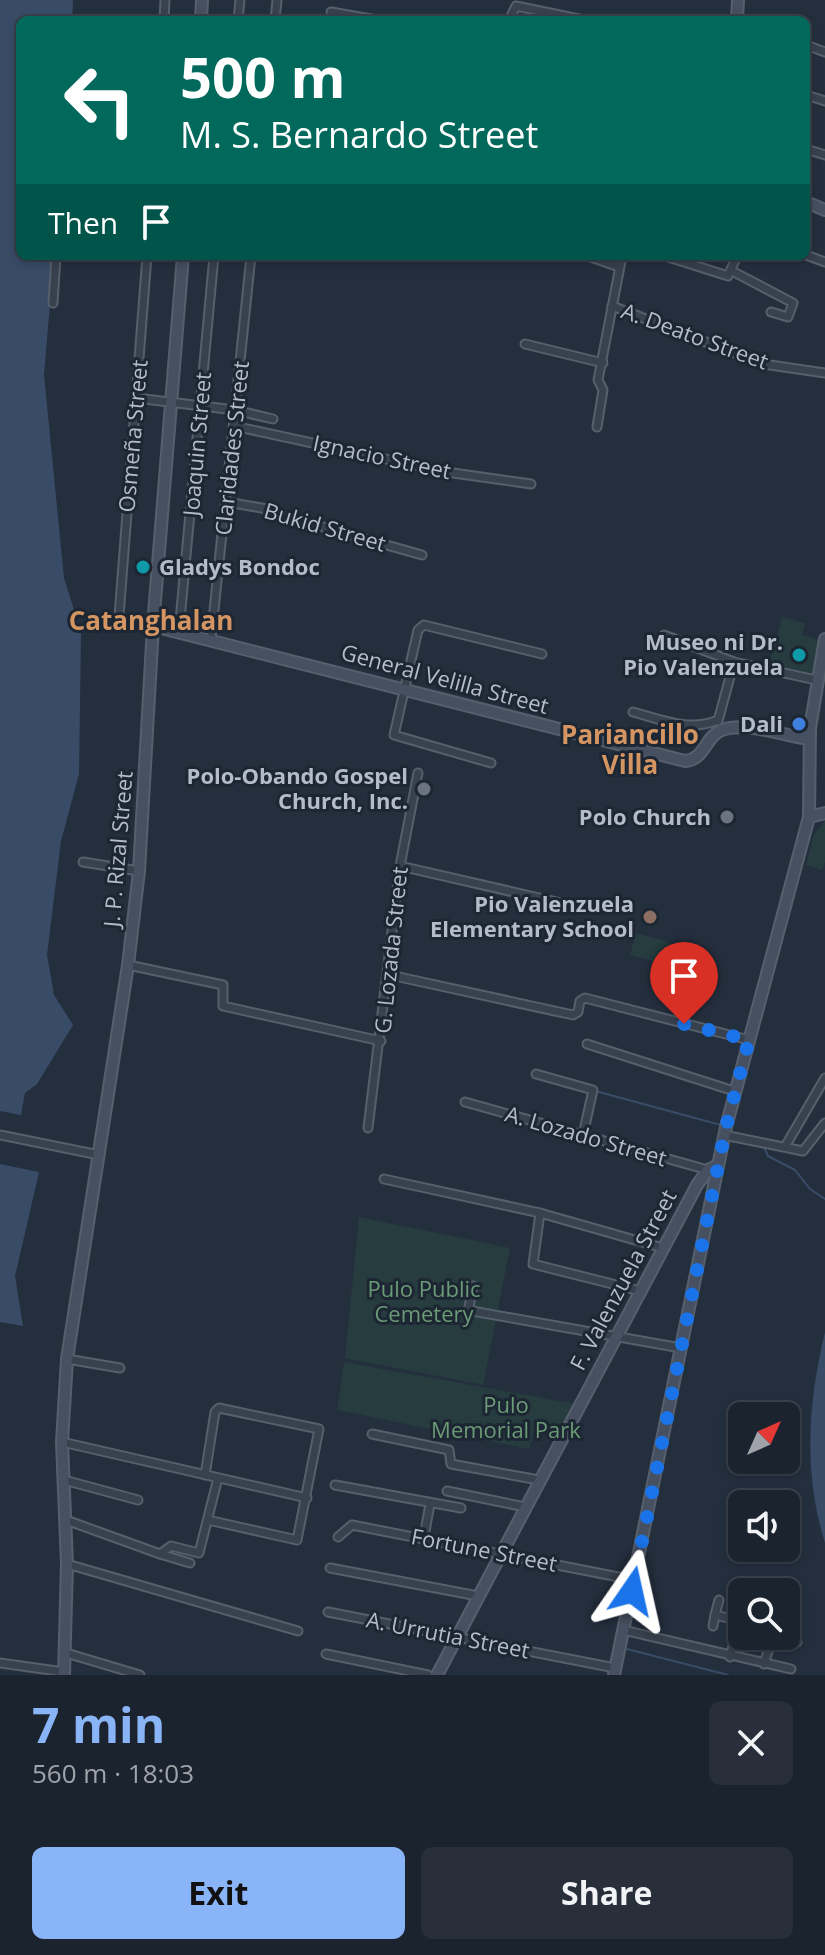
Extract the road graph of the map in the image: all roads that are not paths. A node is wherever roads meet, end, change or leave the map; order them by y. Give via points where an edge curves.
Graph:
1 (331, 12) dead end
2 (354, 16) edge
3 (511, 16) edge
4 (565, 16) edge
5 (56, 260) edge
6 (147, 260) edge
7 (183, 260) edge
8 (214, 260) edge
9 (251, 260) edge
10 (599, 260) edge
11 (621, 260) edge
12 (677, 260) edge
13 (736, 260) edge
14 (619, 267) junction
15 (732, 271) junction
16 (53, 303) dead end
17 (612, 306) junction
18 (771, 312) dead end
19 (525, 344) dead end
20 (603, 363) junction
21 (825, 373) edge
22 (136, 398) junction
23 (170, 402) junction
24 (201, 405) junction
25 (235, 410) junction
26 (273, 419) dead end
27 (234, 426) junction
28 (597, 427) dead end
29 (531, 484) dead end
30 (227, 502) junction
31 (422, 555) dead end
32 (153, 626) junction
33 (179, 631) junction
34 (664, 635) dead end
35 (211, 639) junction
36 (825, 639) edge
37 (542, 654) dead end
38 (734, 662) junction
39 (816, 680) junction
40 (406, 688) junction
41 (819, 694) edge
42 (633, 712) dead end
43 (718, 720) junction
44 (717, 732) junction
45 (809, 739) junction
46 (491, 763) dead end
47 (418, 773) dead end
48 (825, 813) edge
49 (809, 817) junction
50 (83, 862) dead end
51 (400, 866) junction
52 (139, 871) junction
53 (570, 905) dead end
54 (128, 965) junction
55 (390, 975) junction
56 (749, 1040) junction
57 (381, 1041) junction
58 (587, 1044) dead end
59 (536, 1074) dead end
60 (825, 1078) edge
61 (734, 1091) junction
62 (465, 1102) dead end
63 (825, 1123) edge
64 (368, 1128) dead end
65 (0, 1135) edge
66 (583, 1135) junction
67 (724, 1135) junction
68 (786, 1145) junction
69 (99, 1155) junction
70 (713, 1168) junction
71 (384, 1179) dead end
72 (540, 1213) junction
73 (663, 1248) junction
74 (473, 1286) dead end
75 (640, 1291) junction
76 (615, 1337) junction
77 (681, 1348) junction
78 (67, 1359) junction
79 (120, 1368) dead end
80 (372, 1434) dead end
81 (62, 1442) junction
82 (205, 1475) junction
83 (218, 1478) junction
84 (64, 1480) junction
85 (539, 1480) junction
86 (335, 1485) dead end
87 (447, 1491) dead end
88 (307, 1498) junction
89 (138, 1500) dead end
90 (430, 1504) junction
91 (525, 1507) junction
92 (461, 1508) dead end
93 (66, 1520) junction
94 (208, 1520) junction
95 (338, 1537) dead end
96 (424, 1537) junction
97 (160, 1554) junction
98 (501, 1554) junction
99 (190, 1563) dead end
100 (67, 1564) junction
101 (330, 1568) dead end
102 (634, 1580) junction
103 (478, 1596) junction
104 (719, 1600) dead end
105 (328, 1612) dead end
106 (715, 1615) junction
107 (728, 1616) edge
108 (713, 1626) dead end
109 (623, 1630) junction
110 (298, 1631) dead end
111 (457, 1636) junction
112 (732, 1650) edge
113 (768, 1650) edge
114 (66, 1653) junction
115 (326, 1654) dead end
116 (730, 1657) junction
117 (0, 1663) edge
118 (764, 1664) junction
119 (791, 1669) dead end
120 (615, 1672) edge
121 (64, 1674) edge
122 (140, 1675) edge
123 (428, 1675) edge
124 (437, 1675) edge

1 - 2 street
3 - 4 street via 516,6
5 - 16 street
6 - 22 street, Osmeña Street
7 - 23 main road, J. P. Rizal Street
8 - 24 street, Joaquin Street
9 - 25 street, Claridades Street
10 - 14 street
11 - 14 street
12 - 15 street via 727,276
13 - 15 street
14 - 17 street
15 - 18 street via 793,303 788,317
17 - 20 street
17 - 21 street, A. Deato Street via 763,364
19 - 20 street
20 - 28 street
22 - 23 street
22 - 32 street, Osmeña Street via 119,616 125,622
23 - 24 street
23 - 32 main road, J. P. Rizal Street
24 - 25 street
24 - 33 street, Joaquin Street
25 - 26 street
25 - 27 street, Claridades Street
27 - 29 street, Ignacio Street via 446,472
27 - 30 street, Claridades Street
30 - 31 street, Bukid Street via 273,510
30 - 35 street, Claridades Street
32 - 33 main road, General Velilla Street
32 - 52 main road, J. P. Rizal Street
33 - 35 main road, General Velilla Street
34 - 38 street
35 - 40 main road, General Velilla Street
36 - 39 main road
37 - 40 street via 424,625 418,630
38 - 39 street
38 - 43 street
39 - 41 main road
40 - 44 main road, General Velilla Street via 685,761 702,753
40 - 46 street via 394,735
41 - 45 main road
42 - 43 street via 689,726
43 - 44 street
44 - 45 main road via 737,728
45 - 49 main road
47 - 51 street, G. Lozada Street
48 - 49 main road
49 - 56 main road
50 - 52 street
51 - 53 street
51 - 55 street, G. Lozada Street
52 - 54 main road, J. P. Rizal Street
54 - 57 street via 223,985 223,1006
54 - 69 main road, J. P. Rizal Street
55 - 56 street via 573,1015 585,998
55 - 57 street, G. Lozada Street
56 - 61 main road
57 - 64 street, G. Lozada Street
58 - 61 street
59 - 66 street via 593,1090
60 - 68 street
61 - 67 main road
62 - 66 street, A. Lozado Street
63 - 68 street via 806,1151
65 - 69 street
66 - 70 street, A. Lozado Street
67 - 68 street
67 - 70 main road
69 - 78 main road, J. P. Rizal Street
70 - 73 main road, F. Valenzuela Street
70 - 77 main road
71 - 72 street
72 - 73 street
72 - 75 street via 533,1264
73 - 75 main road, F. Valenzuela Street
74 - 76 street via 472,1311
75 - 76 main road, F. Valenzuela Street
76 - 77 street
76 - 85 main road, F. Valenzuela Street
77 - 102 main road
78 - 79 street
78 - 81 main road, J. P. Rizal Street
80 - 85 street via 451,1450 451,1464
81 - 82 street
81 - 84 main road, J. P. Rizal Street
82 - 83 street
82 - 88 street via 219,1408 317,1427
83 - 88 street
83 - 94 street
84 - 89 street
84 - 93 main road, J. P. Rizal Street
85 - 91 main road, F. Valenzuela Street
86 - 90 street
87 - 91 street
88 - 94 street via 296,1541
90 - 92 street
90 - 96 street
91 - 98 main road, F. Valenzuela Street
93 - 97 street
93 - 100 main road, J. P. Rizal Street
94 - 97 street via 200,1552 171,1546
95 - 96 street, Fortune Street via 352,1525
96 - 98 street, Fortune Street
97 - 99 street
98 - 102 street, Fortune Street
98 - 103 main road, F. Valenzuela Street
100 - 110 street
100 - 114 main road, J. P. Rizal Street
101 - 103 street
102 - 109 main road
103 - 111 main road, F. Valenzuela Street
104 - 106 street
105 - 111 street, A. Urrutia Street
106 - 107 street
106 - 108 street
109 - 116 street
109 - 120 main road
111 - 120 street, A. Urrutia Street
111 - 124 main road, F. Valenzuela Street
112 - 116 street
113 - 118 street
114 - 121 main road, J. P. Rizal Street
114 - 122 street
115 - 123 street
116 - 118 street
117 - 121 street
118 - 119 street

